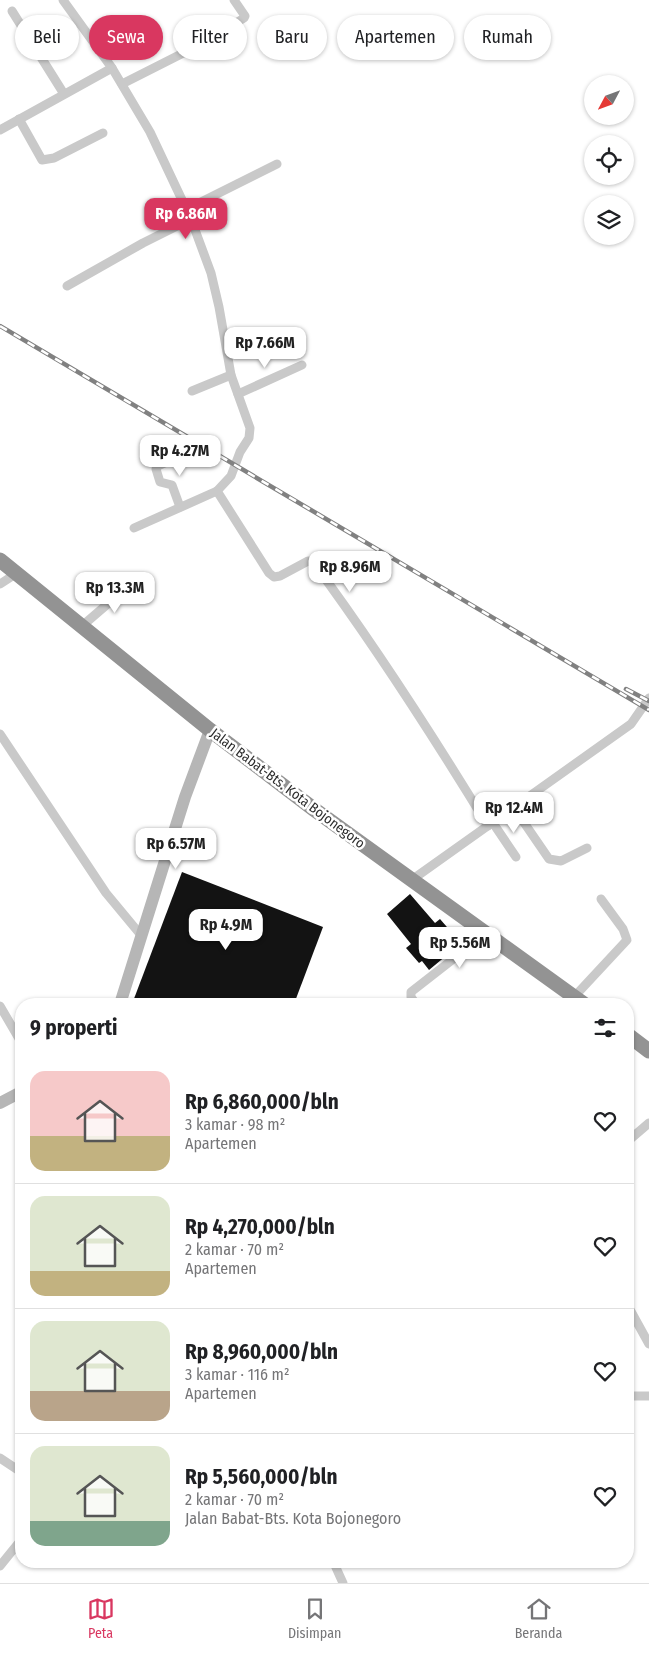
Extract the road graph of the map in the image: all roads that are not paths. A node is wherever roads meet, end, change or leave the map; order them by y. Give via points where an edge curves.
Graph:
1 (63, 0) edge
2 (234, 0) edge
3 (12, 11) dead end
4 (112, 68) junction
5 (122, 84) junction
6 (64, 94) junction
7 (19, 120) junction
8 (0, 130) edge
9 (103, 133) dead end
10 (277, 164) dead end
11 (187, 209) junction
12 (191, 219) junction
13 (67, 286) dead end
14 (302, 365) dead end
15 (231, 375) junction
16 (192, 391) dead end
17 (238, 394) junction
18 (185, 454) dead end
19 (217, 491) junction
20 (180, 506) junction
21 (134, 528) dead end
22 (0, 560) edge
23 (17, 574) junction
24 (132, 583) dead end
25 (0, 584) edge
26 (82, 626) junction
27 (649, 698) edge
28 (210, 730) junction
29 (0, 734) edge
30 (514, 808) junction
31 (490, 825) junction
32 (587, 848) dead end
33 (516, 857) dead end
34 (413, 879) junction
35 (601, 899) dead end
36 (483, 930) junction
37 (140, 934) junction
38 (122, 998) edge
39 (412, 998) edge
40 (576, 998) edge
41 (581, 998) edge
42 (0, 1006) edge
43 (15, 1032) edge
44 (634, 1040) edge
45 (649, 1051) edge
46 (15, 1095) edge
47 (0, 1103) edge
48 (649, 1123) edge
49 (634, 1136) edge
50 (634, 1317) edge
51 (649, 1344) edge
52 (634, 1396) edge
53 (649, 1396) edge
54 (0, 1458) edge
55 (15, 1468) edge
56 (15, 1547) edge
57 (0, 1566) edge
58 (336, 1568) edge
59 (343, 1583) edge

1 - 4 street
2 - 5 street via 244,18 205,42
3 - 6 street
4 - 5 street
4 - 6 street
5 - 11 street via 150,132
6 - 7 street
7 - 8 street
7 - 9 street via 42,160 54,158
10 - 11 street
11 - 12 street
12 - 13 street
12 - 15 street via 219,307
14 - 17 street
15 - 16 street
15 - 17 street
17 - 19 street via 250,433 231,476
18 - 20 street via 156,469 160,482 172,485
19 - 20 street
19 - 31 street via 274,577 312,562 424,723
20 - 21 street
22 - 23 highway, Jalan Babat-Bts. Kota Bojonegoro
23 - 25 street
23 - 26 highway, Jalan Babat-Bts. Kota Bojonegoro
24 - 26 street
26 - 28 highway, Jalan Babat-Bts. Kota Bojonegoro
27 - 30 street via 631,724
28 - 34 highway, Jalan Babat-Bts. Kota Bojonegoro
28 - 37 street
29 - 37 street via 106,893
30 - 31 street
30 - 32 street via 549,859 561,861
31 - 33 street
31 - 34 street
34 - 36 highway, Jalan Babat-Bts. Kota Bojonegoro
35 - 41 street via 623,928 627,940
36 - 39 street via 452,960 411,992
36 - 40 highway, Jalan Babat-Bts. Kota Bojonegoro
37 - 38 street
42 - 43 street
44 - 45 highway
46 - 47 street
48 - 49 street
50 - 51 street
52 - 53 street
54 - 55 street
56 - 57 street
58 - 59 street

